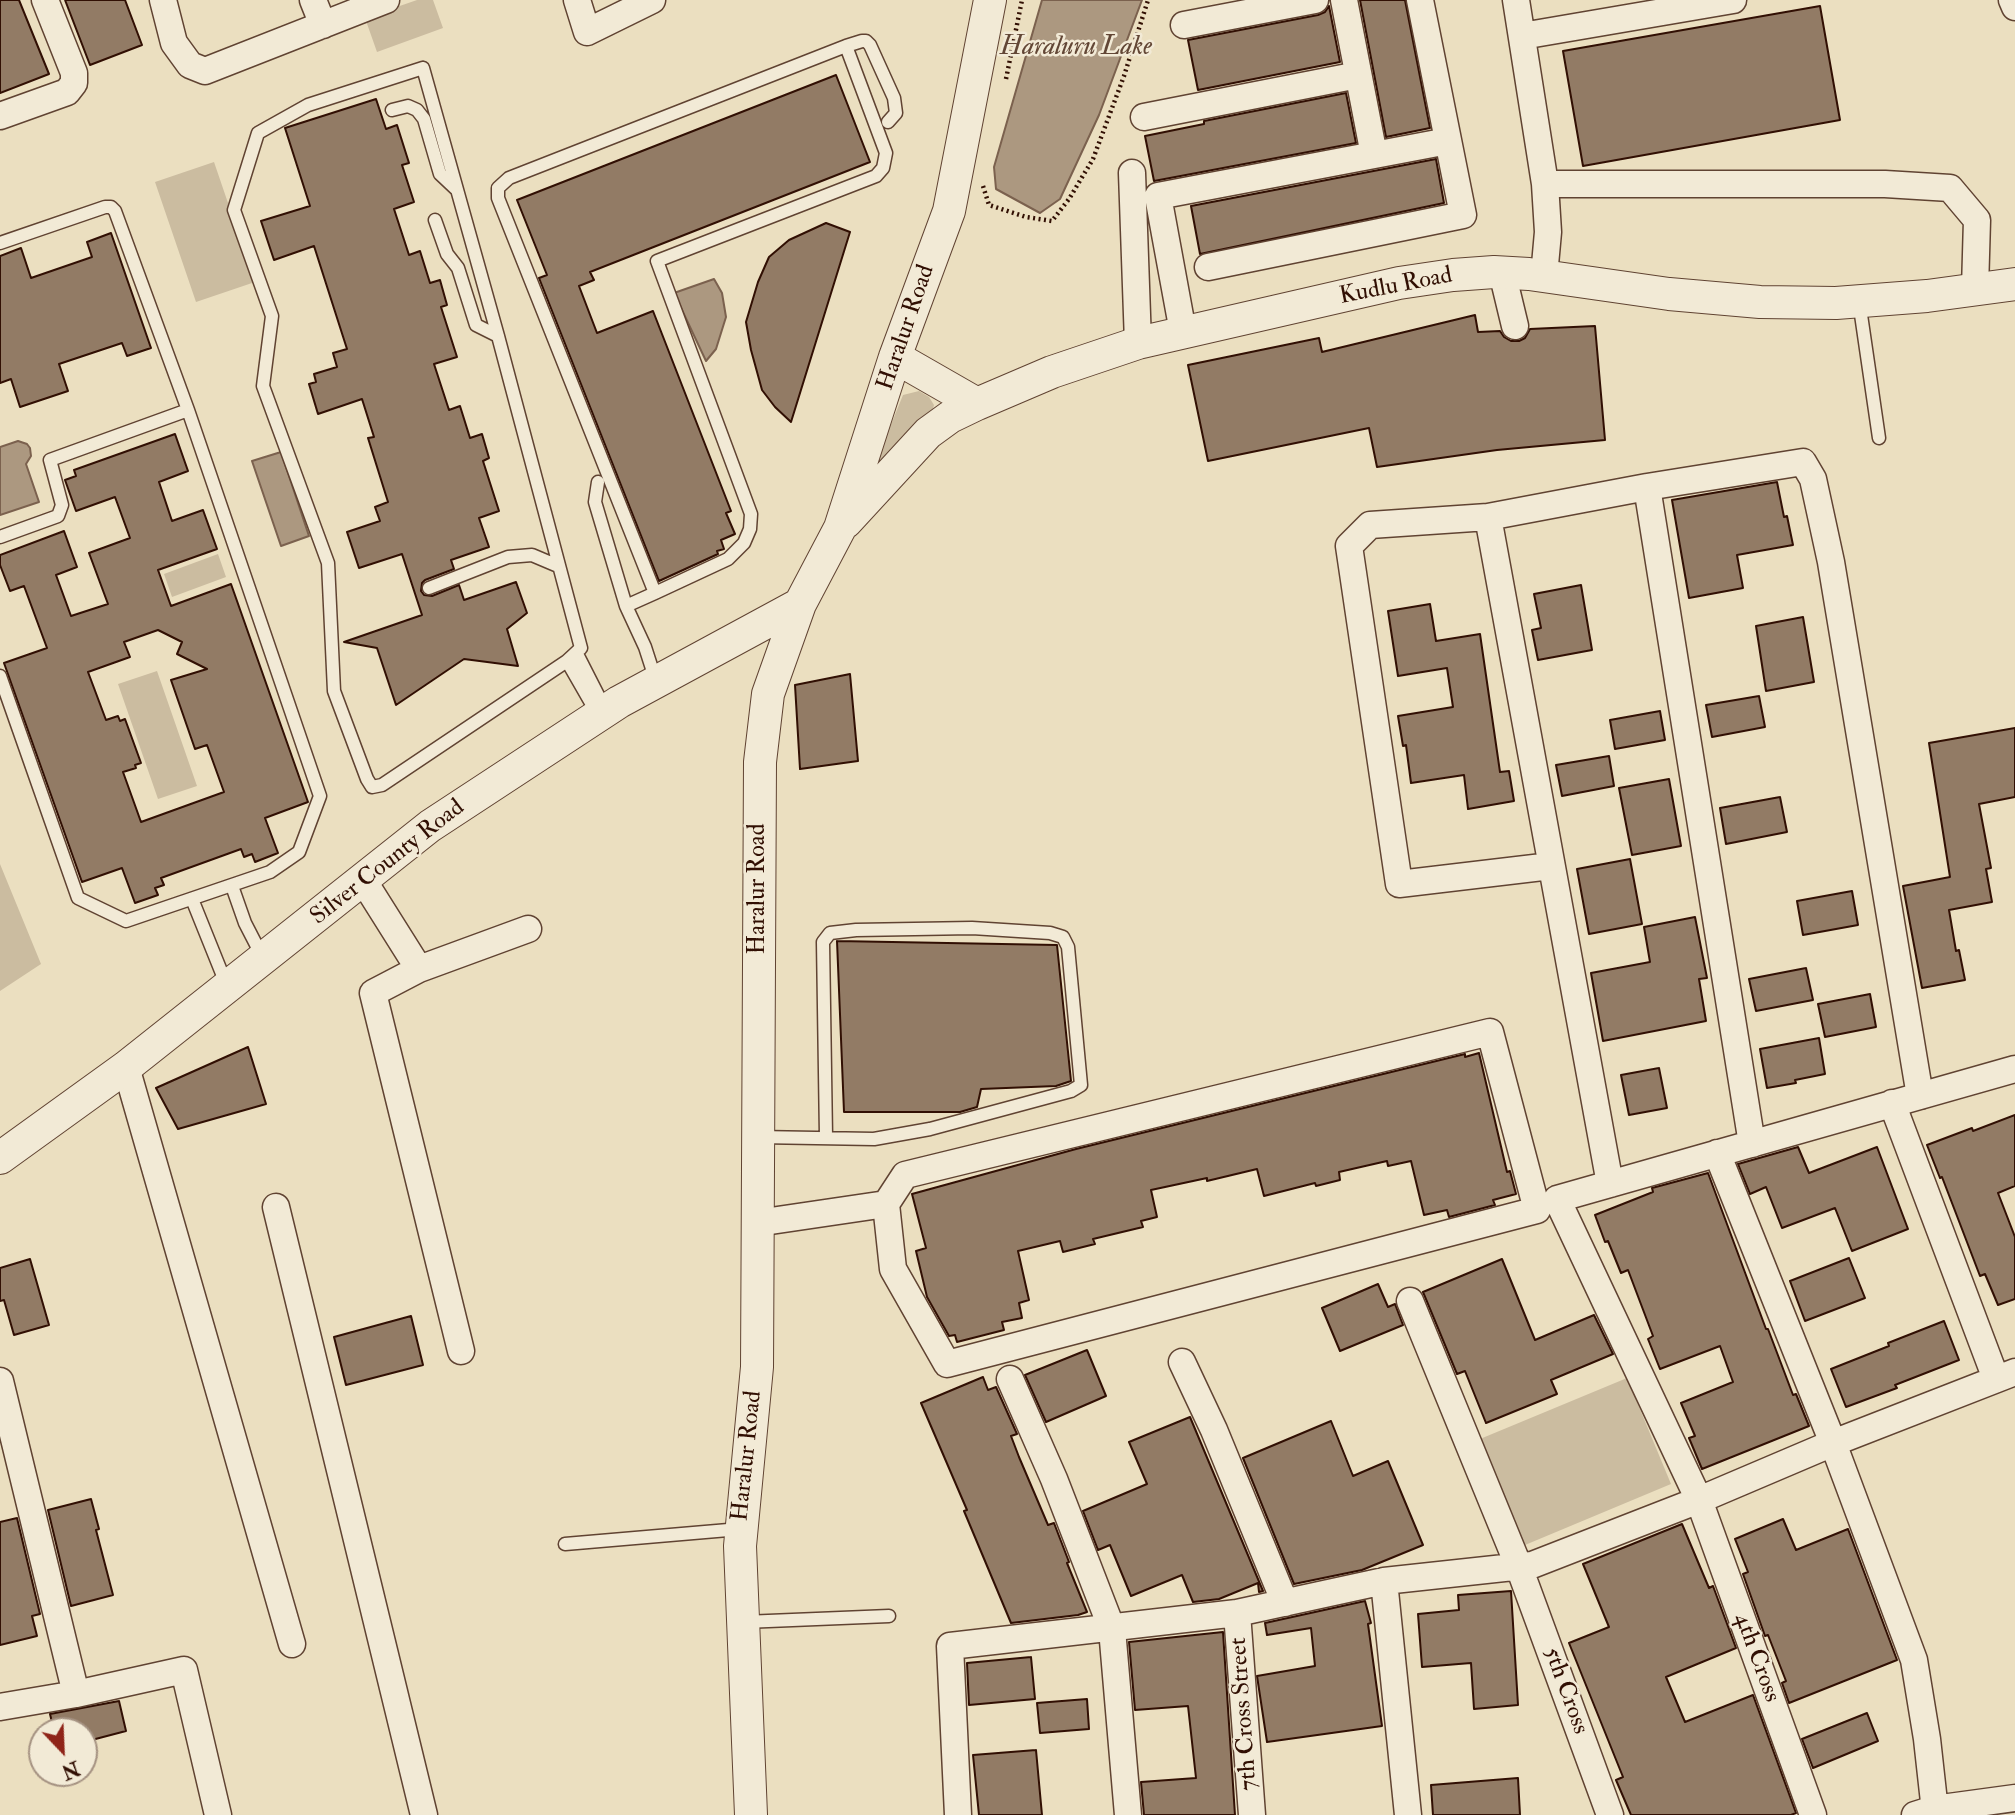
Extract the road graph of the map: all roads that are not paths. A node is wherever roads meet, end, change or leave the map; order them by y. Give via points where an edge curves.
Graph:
1 (46, 0) edge
2 (163, 0) edge
3 (313, 0) edge
4 (386, 0) edge
5 (577, 0) edge
6 (652, 0) edge
7 (990, 0) edge
8 (1315, 0) edge
9 (1343, 0) edge
10 (1420, 0) edge
11 (1516, 0) edge
12 (1733, 0) edge
13 (2012, 0) edge
14 (2015, 8) edge
15 (323, 25) junction
16 (1184, 25) dead end
17 (1522, 36) junction
18 (846, 46) junction
19 (1358, 75) junction
20 (392, 110) dead end
21 (0, 116) edge
22 (1144, 117) dead end
23 (888, 122) dead end
24 (1448, 141) junction
25 (1374, 155) junction
26 (1132, 173) dead end
27 (1545, 184) junction
28 (457, 190) junction
29 (435, 220) dead end
30 (0, 243) edge
31 (1208, 267) dead end
32 (1502, 272) junction
33 (1544, 276) junction
34 (2015, 284) edge
35 (1975, 289) junction
36 (1859, 301) junction
37 (1515, 326) dead end
38 (1184, 332) junction
39 (498, 336) junction
40 (1138, 343) junction
41 (895, 357) junction
42 (977, 404) junction
43 (188, 410) junction
44 (1880, 438) dead end
45 (598, 482) dead end
46 (1647, 487) junction
47 (1488, 517) junction
48 (840, 528) junction
49 (0, 537) edge
50 (558, 566) junction
51 (429, 588) dead end
52 (655, 593) junction
53 (800, 604) junction
54 (626, 606) junction
55 (572, 657) junction
56 (0, 676) edge
57 (656, 682) junction
58 (602, 713) junction
59 (1551, 866) junction
60 (362, 880) junction
61 (232, 886) junction
62 (192, 899) junction
63 (528, 929) dead end
64 (264, 958) junction
65 (419, 968) junction
66 (227, 986) junction
67 (126, 1067) junction
68 (2015, 1069) edge
69 (1920, 1096) junction
70 (1892, 1104) junction
71 (758, 1137) junction
72 (826, 1137) junction
73 (1752, 1143) junction
74 (1717, 1153) junction
75 (0, 1158) edge
76 (1610, 1184) junction
77 (886, 1204) junction
78 (276, 1207) dead end
79 (757, 1223) junction
80 (1410, 1301) dead end
81 (460, 1352) dead end
82 (1182, 1362) dead end
83 (2006, 1375) edge
84 (1010, 1379) dead end
85 (0, 1381) edge
86 (1833, 1443) junction
87 (1699, 1500) junction
88 (740, 1529) junction
89 (565, 1544) dead end
90 (1519, 1567) junction
91 (1384, 1581) junction
92 (1285, 1603) junction
93 (1237, 1613) junction
94 (889, 1616) dead end
95 (743, 1622) junction
96 (1112, 1629) junction
97 (292, 1644) dead end
98 (76, 1694) junction
99 (0, 1707) edge
100 (2015, 1798) edge
101 (1925, 1812) edge
102 (218, 1815) edge
103 (424, 1815) edge
104 (751, 1815) edge
105 (958, 1815) edge
106 (1128, 1815) edge
107 (1252, 1815) edge
108 (1408, 1815) edge
109 (1610, 1815) edge
110 (1813, 1815) edge

1 - 21 street via 74,83 67,92
2 - 15 street via 174,43 190,65 205,71
3 - 15 street
4 - 15 street
5 - 6 street via 587,32
7 - 41 street, Haralur Road via 948,211
8 - 16 street
9 - 19 street
10 - 24 street
11 - 17 street
12 - 17 street
13 - 14 street
17 - 27 street
18 - 23 lane via 862,41 870,45 894,98 896,113
18 - 52 lane via 886,153 876,176 657,261 751,514 744,543 728,559
18 - 52 lane via 509,178 498,188 498,198
19 - 22 street
19 - 25 street
20 - 28 lane via 408,106 424,119 440,174
24 - 25 street
24 - 31 street via 1463,215
25 - 38 street via 1158,196
26 - 40 street
27 - 33 street via 1548,232
27 - 35 street via 1950,188 1978,220
28 - 39 lane
28 - 55 lane via 423,68 308,105 258,133 234,210 272,316 263,386 328,563 334,691 372,787 382,785
29 - 39 lane via 447,254 458,268 475,325
30 - 43 lane via 111,207
32 - 33 street, Kudlu Road
32 - 37 street
32 - 38 street, Kudlu Road via 1399,284
33 - 36 street, Kudlu Road via 1669,295 1760,302
34 - 35 street, Kudlu Road
35 - 36 street, Kudlu Road
36 - 44 lane
38 - 40 street, Kudlu Road
39 - 50 lane
40 - 42 street, Kudlu Road
41 - 42 street
41 - 48 street, Haralur Road
42 - 48 street, Kudlu Road via 928,433
43 - 49 lane via 50,460 62,505 58,516
43 - 61 lane via 320,796 299,852 270,872
45 - 54 lane via 595,502
46 - 47 street
46 - 69 street via 1804,462 1814,479 1832,562
46 - 73 street
47 - 59 street
47 - 59 street via 1370,526 1349,546 1399,884
48 - 53 street, Haralur Road
50 - 51 lane via 532,555 508,557
50 - 55 lane via 581,648
52 - 54 lane
53 - 57 street, Silver County Road
53 - 71 street, Haralur Road via 768,694 760,762
54 - 57 lane
55 - 58 lane
56 - 62 lane via 78,898 126,921
57 - 58 street, Silver County Road
58 - 60 street, Silver County Road via 430,826
59 - 76 street
60 - 64 street, Silver County Road
60 - 65 street
61 - 62 lane
61 - 64 lane
62 - 66 lane
63 - 65 street
64 - 66 street, Silver County Road
65 - 81 street via 373,993
66 - 67 street, Silver County Road
67 - 75 street, Silver County Road
67 - 97 street
68 - 69 street
69 - 70 street
70 - 73 street
70 - 83 street
71 - 72 lane
71 - 79 street, Haralur Road
72 - 72 lane via 874,1139 930,1129 1081,1085 1068,947 1063,937 972,928 830,933 823,942
73 - 74 street
74 - 76 street
74 - 86 street
76 - 87 street, 4th Cross via 1557,1199
77 - 77 street via 892,1269 947,1364 1537,1210 1490,1032 905,1175
77 - 79 street
78 - 103 street
79 - 88 street, Haralur Road via 757,1367
80 - 90 street, 5th Cross
82 - 92 street
83 - 86 street
84 - 96 street
85 - 98 street
86 - 87 street
86 - 101 street via 1914,1660 1927,1740
87 - 90 street
87 - 110 street, 4th Cross
88 - 89 lane
88 - 95 street, Haralur Road
90 - 91 street
90 - 109 street, 5th Cross
91 - 92 street
91 - 108 street
92 - 93 street
93 - 96 street
93 - 107 street, 7th Cross Street
94 - 95 lane
95 - 104 street, Haralur Road
96 - 105 street via 950,1646
96 - 106 street
98 - 99 street
98 - 102 street via 184,1670
100 - 101 street

